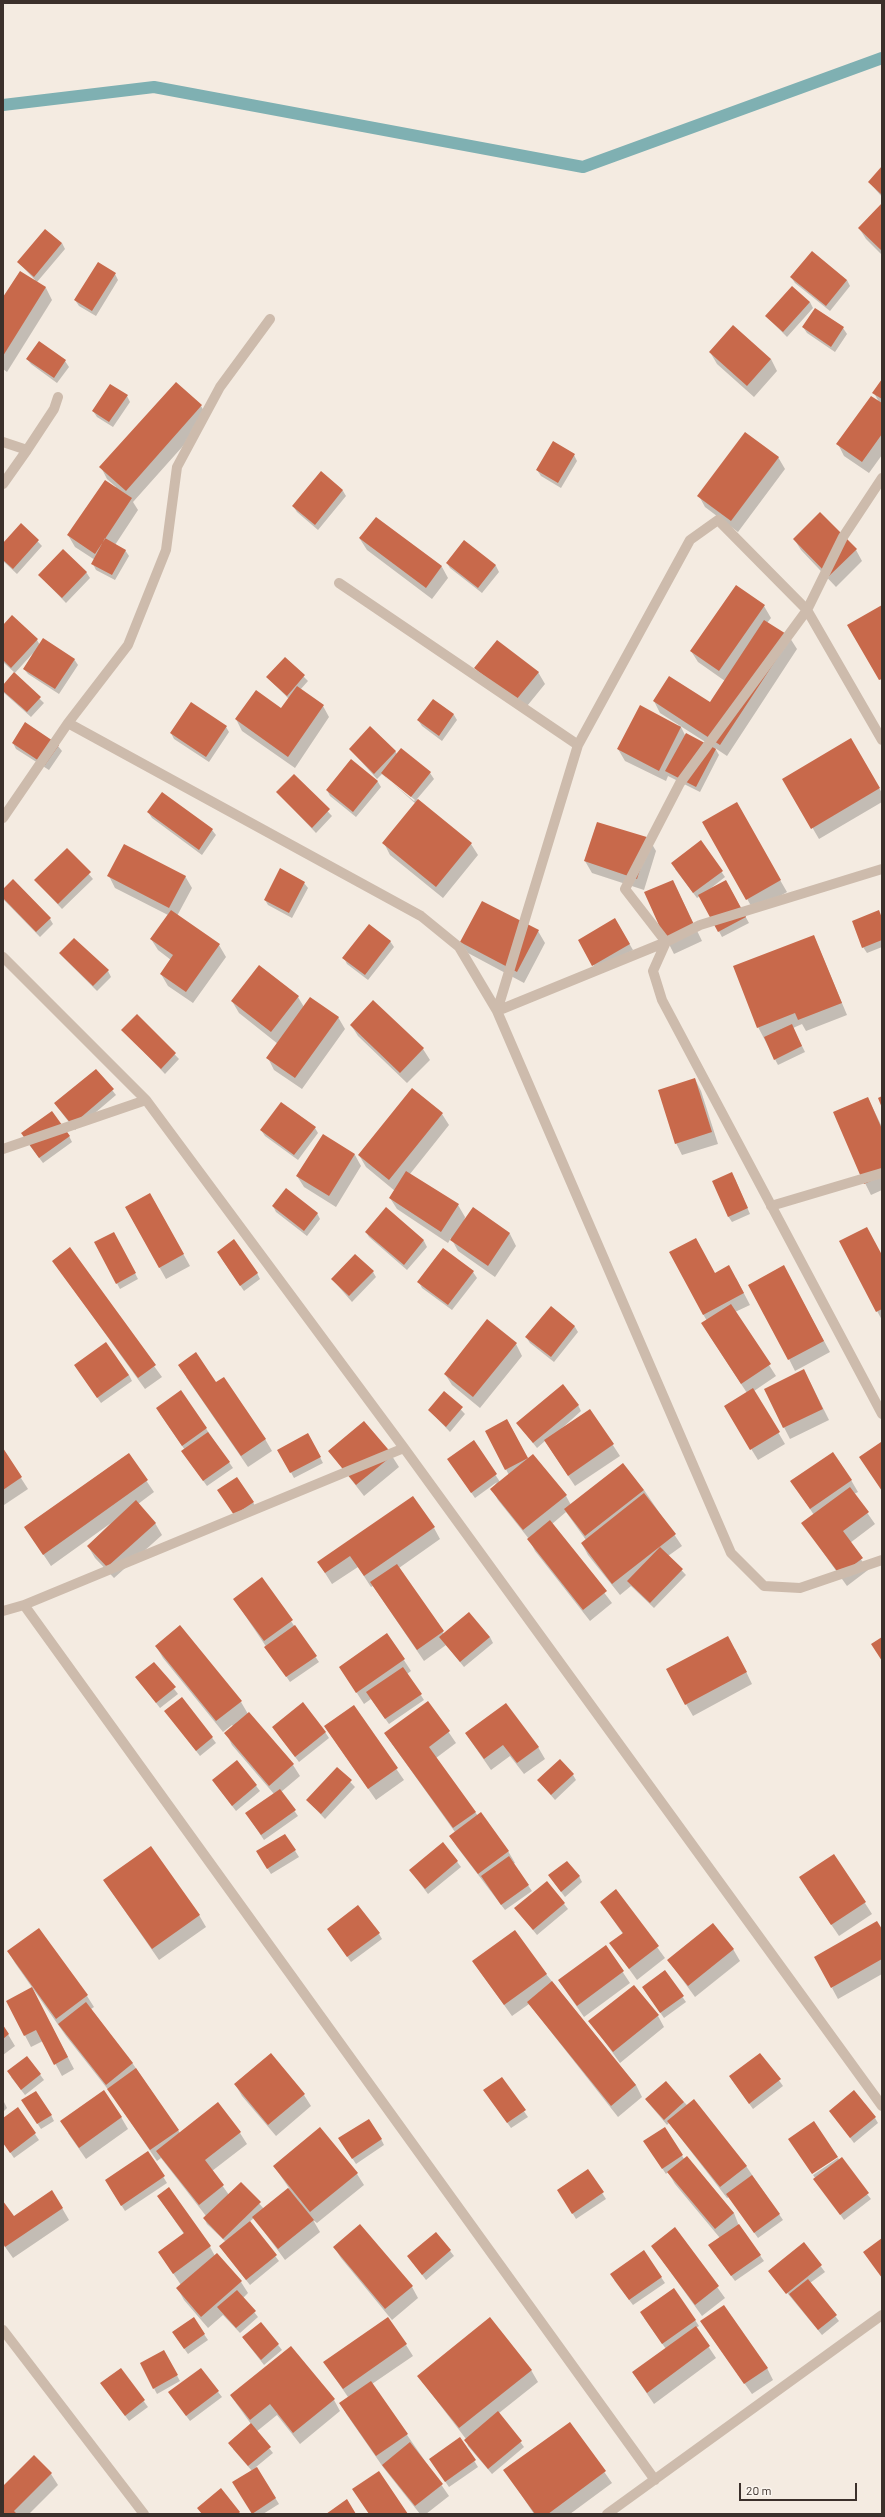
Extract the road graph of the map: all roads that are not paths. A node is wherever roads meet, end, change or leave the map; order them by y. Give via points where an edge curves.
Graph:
1 (270, 319) dead end
2 (58, 397) dead end
3 (3, 442) edge
4 (27, 450) junction
5 (882, 478) edge
6 (3, 484) edge
7 (339, 583) dead end
8 (808, 610) junction
9 (68, 723) junction
10 (882, 740) edge
11 (578, 745) junction
12 (3, 818) edge
13 (882, 869) edge
14 (666, 942) junction
15 (3, 957) edge
16 (497, 1011) junction
17 (146, 1100) junction
18 (3, 1149) edge
19 (882, 1173) edge
20 (771, 1206) junction
21 (882, 1414) edge
22 (404, 1448) junction
23 (882, 1560) edge
24 (24, 1605) junction
25 (3, 1611) edge
26 (882, 2106) edge
27 (882, 2315) edge
28 (3, 2330) edge
29 (655, 2480) junction
30 (144, 2514) edge
31 (607, 2514) edge

1 - 9 street via 220,387 177,467 166,550 128,645
2 - 4 street via 54,409
3 - 4 street
4 - 6 street
5 - 8 street via 842,537
7 - 11 street
8 - 10 street
8 - 11 street via 718,520 690,540
8 - 14 street via 680,783 625,889
9 - 12 street
9 - 16 street via 421,916 459,947
11 - 16 street
13 - 14 street via 700,925
14 - 16 street
14 - 20 street via 653,971 662,1000
15 - 17 street
16 - 23 street via 731,1553 764,1586 800,1588
17 - 18 street
17 - 22 street
19 - 20 street
20 - 21 street
22 - 24 street
22 - 26 street
24 - 25 street
24 - 29 street
27 - 29 street
28 - 30 street
29 - 31 street

